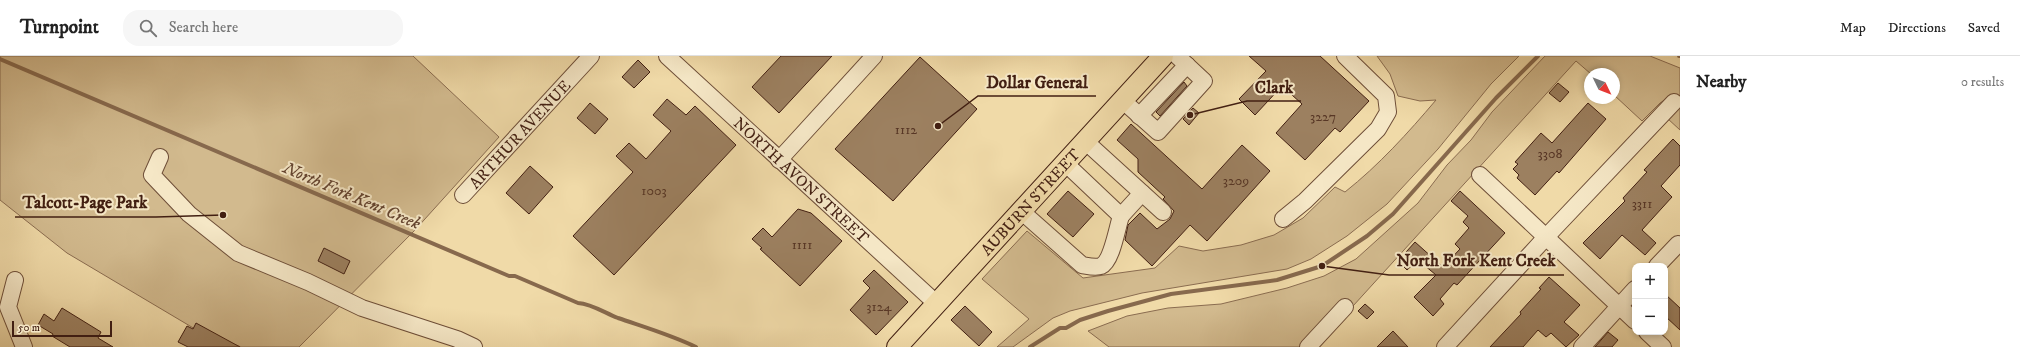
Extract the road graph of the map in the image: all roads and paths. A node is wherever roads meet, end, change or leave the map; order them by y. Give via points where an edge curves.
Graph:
1 (591, 56) edge
2 (667, 56) edge
3 (874, 56) edge
4 (1163, 56) edge
5 (1345, 56) edge
6 (1182, 60) edge
7 (1122, 100) junction
8 (1674, 102) dead end
9 (1139, 116) junction
10 (1085, 141) junction
11 (160, 158) dead end
12 (779, 160) junction
13 (1065, 163) junction
14 (1480, 175) dead end
15 (1142, 193) junction
16 (463, 195) dead end
17 (1021, 211) junction
18 (1163, 212) dead end
19 (1121, 216) junction
20 (1283, 219) dead end
21 (1546, 237) junction
22 (1678, 244) dead end
23 (1660, 263) edge
24 (15, 280) dead end
25 (1632, 292) edge
26 (936, 304) junction
27 (1619, 306) junction
28 (1345, 307) dead end
29 (1632, 318) edge
30 (1650, 335) edge
31 (24, 347) edge
32 (474, 347) edge
33 (897, 347) edge
34 (1308, 347) edge
35 (1445, 347) edge
36 (1582, 347) edge
37 (1663, 347) edge

1 - 16 street, ARTHUR AVENUE
2 - 12 street, NORTH AVON STREET
3 - 12 street
4 - 7 main road, AUBURN STREET
5 - 20 street via 1386,96 1388,112 1378,129 1305,201
6 - 9 street
6 - 9 street via 1204,81 1158,132
7 - 9 street
7 - 10 main road, AUBURN STREET
8 - 21 street
10 - 13 main road, AUBURN STREET
10 - 15 street
11 - 32 street via 152,175 188,214 238,253 362,308 457,338
12 - 26 street, NORTH AVON STREET
13 - 17 main road, AUBURN STREET
13 - 19 street
14 - 21 street
15 - 18 street
15 - 19 street
17 - 19 street via 1082,265 1092,267 1101,266 1107,261
17 - 26 main road, AUBURN STREET
21 - 27 street
21 - 35 street
22 - 23 street
24 - 31 street via 8,307
25 - 27 street
26 - 33 main road, AUBURN STREET
27 - 29 street
27 - 36 street
28 - 34 street
30 - 37 street

